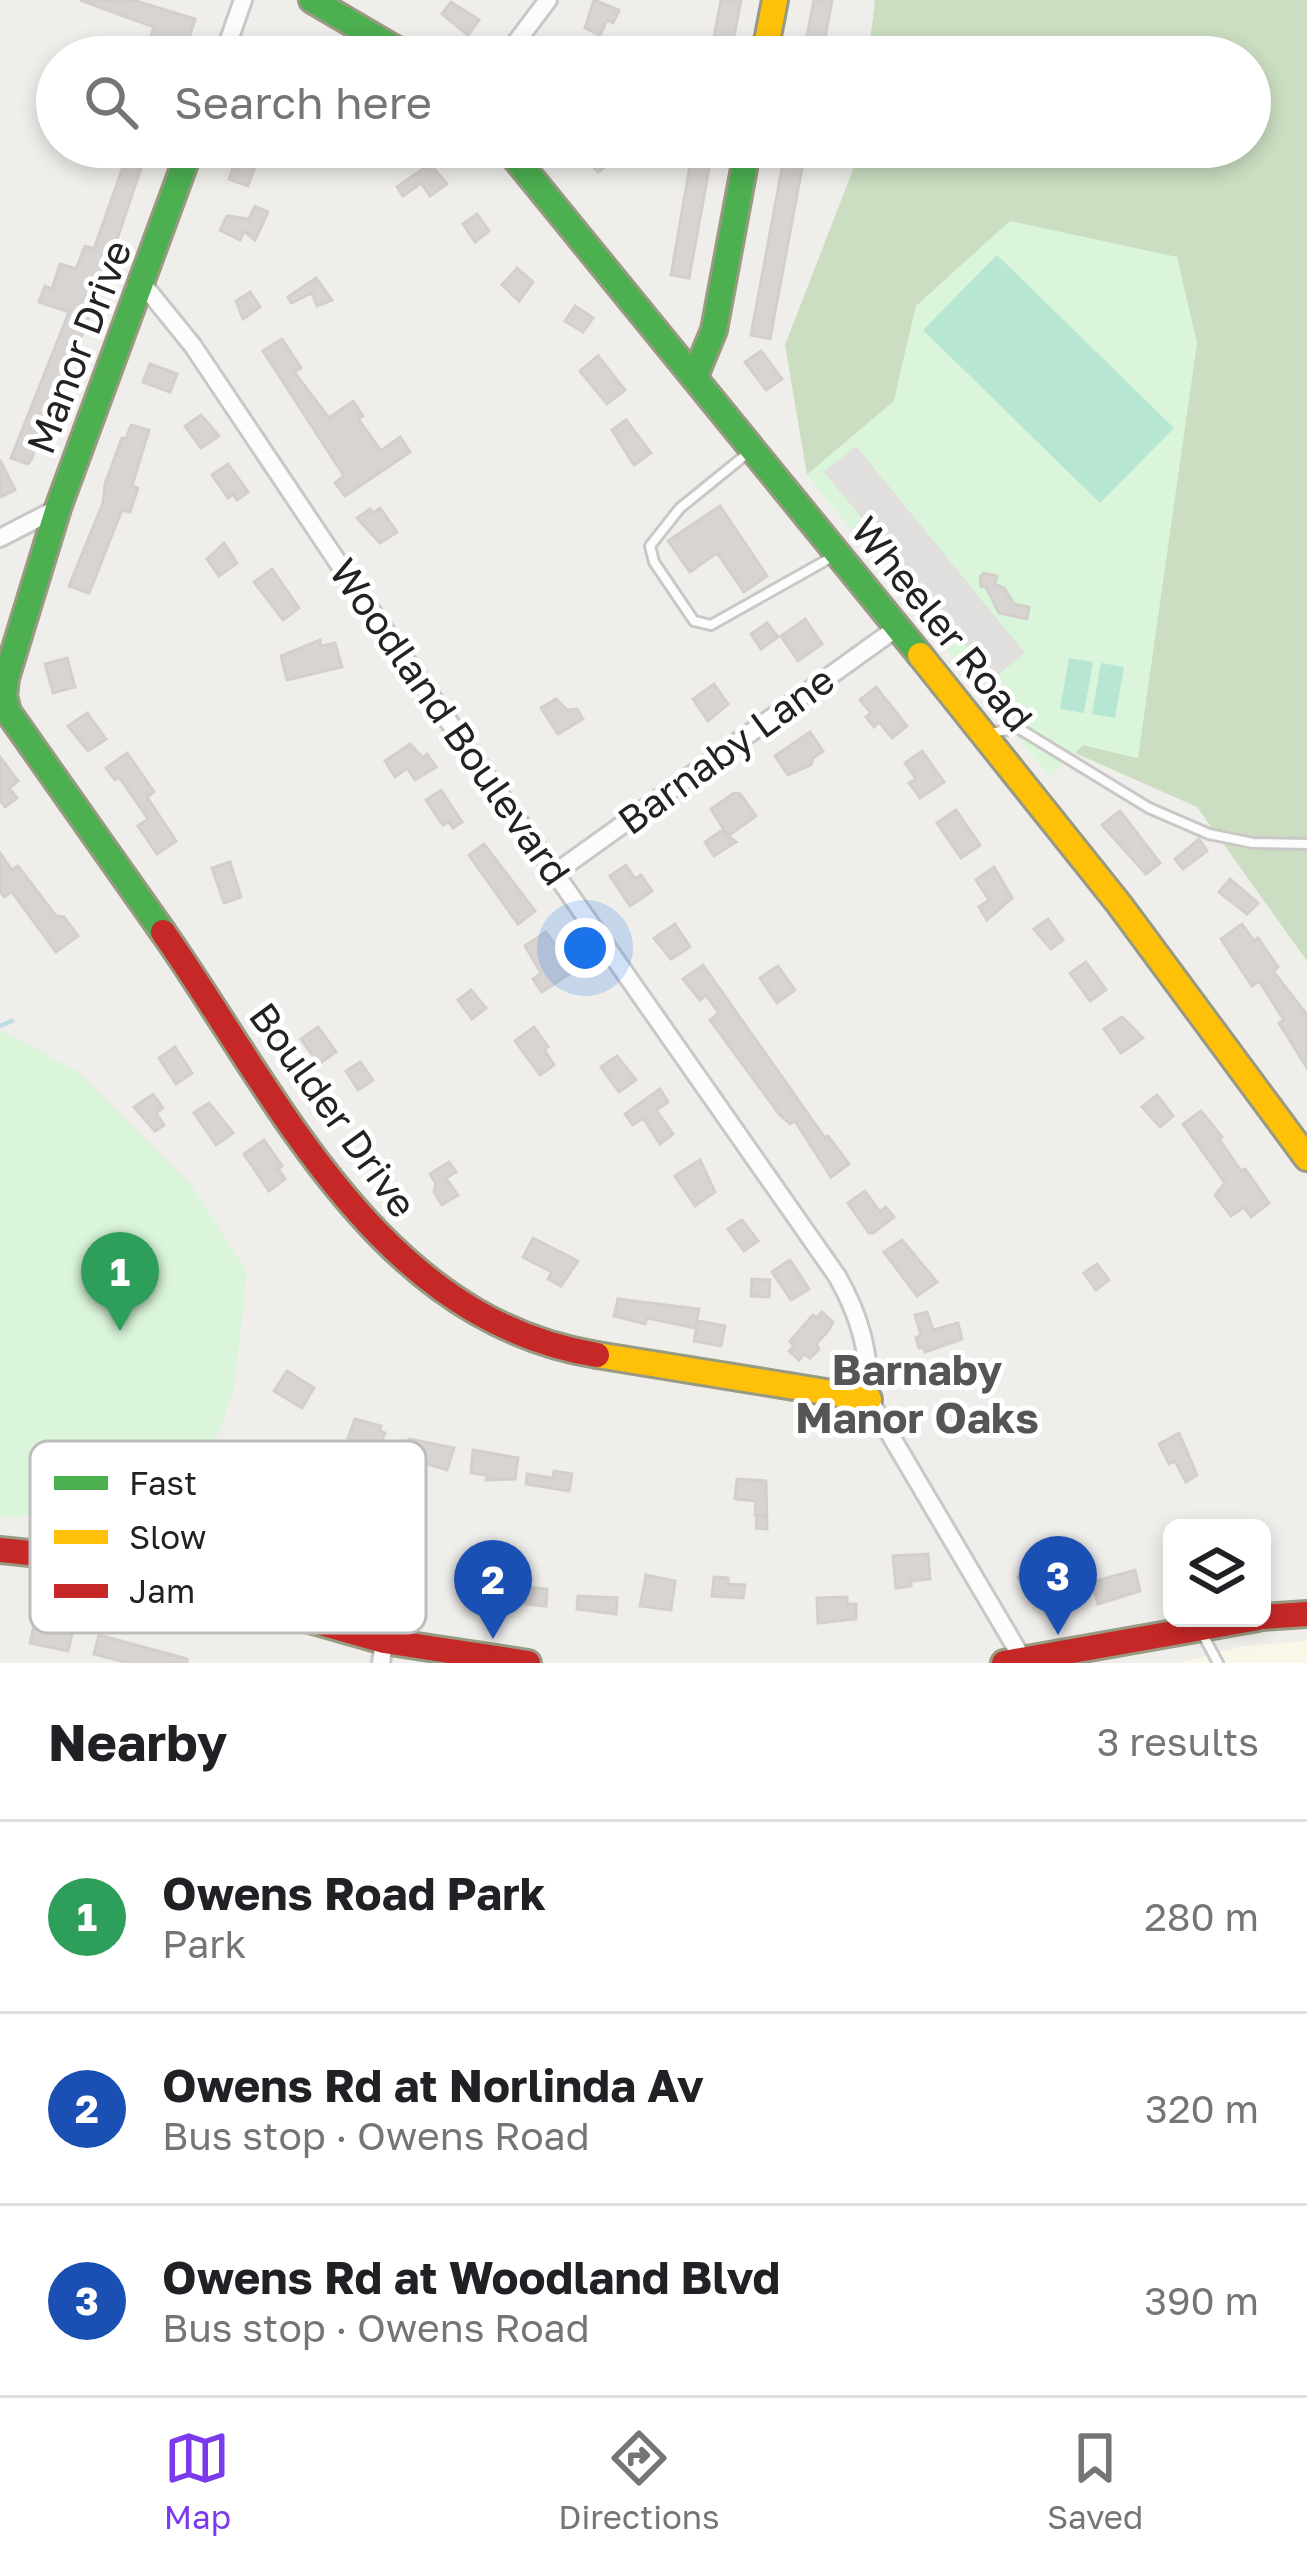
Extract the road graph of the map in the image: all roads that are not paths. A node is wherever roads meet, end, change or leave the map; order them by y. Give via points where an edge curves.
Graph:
1 (243, 0) edge
2 (312, 0) edge
3 (548, 0) edge
4 (775, 0) edge
5 (230, 36) edge
6 (373, 36) edge
7 (521, 36) edge
8 (768, 36) edge
9 (183, 168) edge
10 (523, 168) edge
11 (744, 168) edge
12 (142, 284) junction
13 (695, 376) junction
14 (754, 448) junction
15 (58, 508) junction
16 (0, 538) edge
17 (838, 552) junction
18 (898, 626) junction
19 (19, 642) joint
20 (986, 736) junction
21 (1307, 844) edge
22 (555, 873) junction
23 (1307, 1158) edge
24 (869, 1399) junction
25 (0, 1550) edge
26 (30, 1553) edge
27 (1307, 1614) edge
28 (1271, 1617) edge
29 (1206, 1627) edge
30 (1200, 1628) junction
31 (324, 1633) edge
32 (382, 1652) edge
33 (1018, 1662) edge
34 (528, 1663) edge
35 (1218, 1663) edge

1 - 5 street
2 - 6 street
3 - 7 street
4 - 8 street
9 - 12 street, Manor Drive
10 - 13 street, Wheeler Road
11 - 13 street via 714,330
12 - 15 street, Manor Drive
12 - 22 street, Woodland Boulevard via 193,346
13 - 14 street, Wheeler Road
14 - 17 street, Wheeler Road
14 - 17 lane via 680,508 650,546 694,621 711,625
15 - 16 street
15 - 19 street, Manor Drive
17 - 18 street, Wheeler Road
18 - 20 street, Wheeler Road
18 - 22 street, Barnaby Lane
19 - 24 street, Boulder Drive via 4,688 8,712 300,1136 376,1236 411,1268 460,1305 567,1350
20 - 21 lane via 1018,728 1148,808 1221,838
20 - 23 street, Wheeler Road
22 - 24 street, Woodland Boulevard via 837,1276 859,1321
24 - 33 street, Woodland Boulevard
25 - 26 street
27 - 28 street
29 - 30 street
30 - 33 street
30 - 35 lane
31 - 32 street
32 - 34 street

